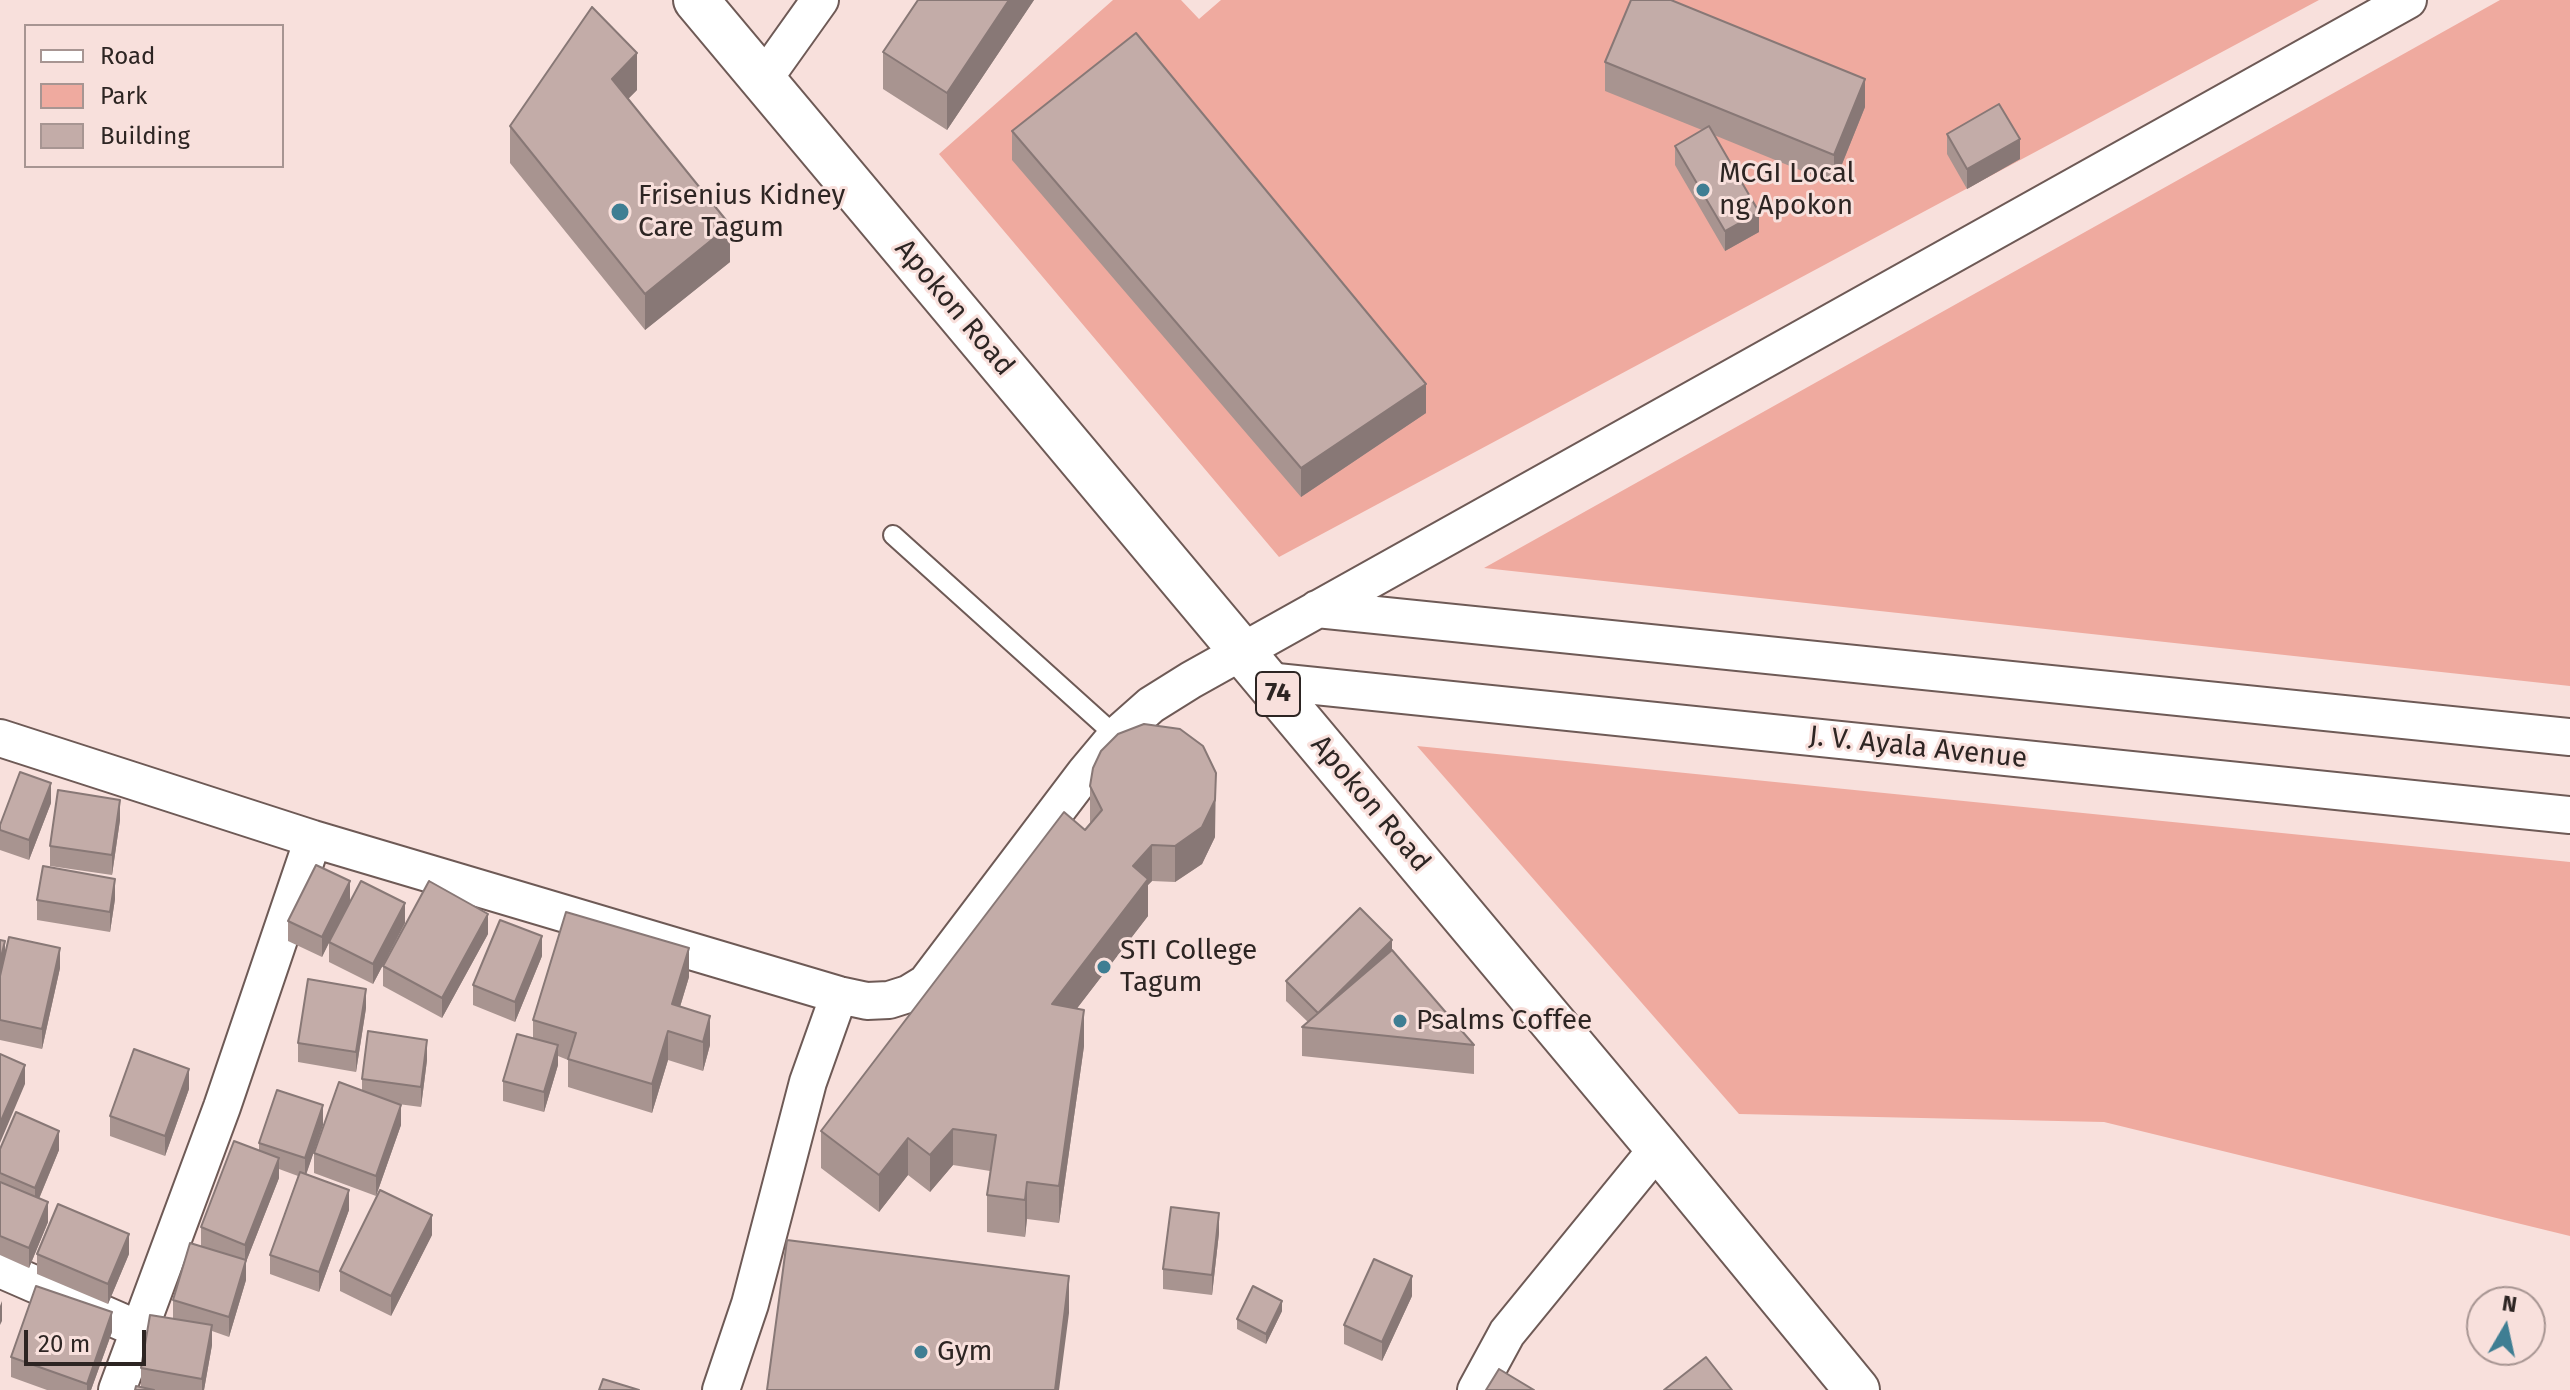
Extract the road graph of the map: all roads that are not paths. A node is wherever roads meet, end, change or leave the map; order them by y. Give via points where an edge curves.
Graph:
1 (696, 0) edge
2 (820, 0) edge
3 (2408, 0) edge
4 (763, 80) junction
5 (893, 535) dead end
6 (1317, 609) junction
7 (1254, 666) junction
8 (1116, 736) junction
9 (2570, 737) edge
10 (0, 738) edge
11 (2570, 815) edge
12 (313, 839) junction
13 (839, 995) junction
14 (1658, 1148) junction
15 (0, 1269) edge
16 (140, 1330) junction
17 (117, 1390) edge
18 (721, 1390) edge
19 (1476, 1390) edge
20 (1857, 1390) edge

1 - 4 highway, Apokon Road / 74
2 - 4 street
3 - 6 street
4 - 7 highway, Apokon Road / 74
5 - 8 lane
6 - 7 street
6 - 9 street
7 - 8 street via 1151,705
7 - 11 street, J. V. Ayala Avenue
7 - 14 highway, Apokon Road / 74
8 - 13 street via 926,983 889,1000
10 - 12 street
12 - 13 street
12 - 16 street
13 - 18 street via 808,1082 750,1304
14 - 19 street via 1507,1333
14 - 20 highway, Apokon Road / 74
15 - 16 street
16 - 17 street

